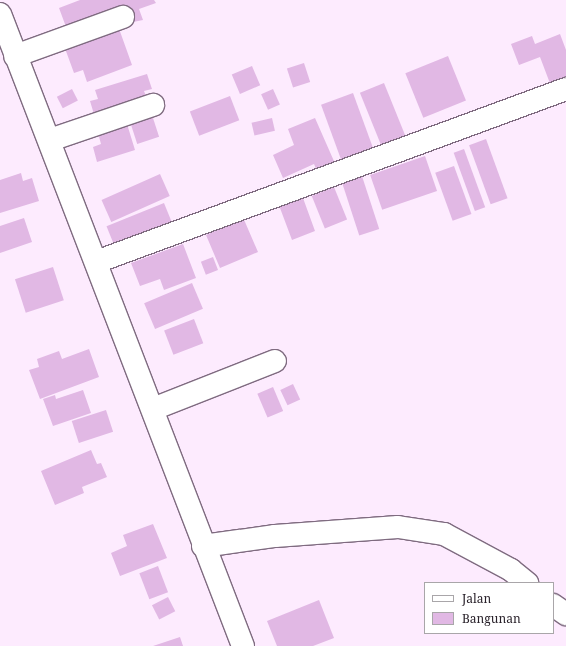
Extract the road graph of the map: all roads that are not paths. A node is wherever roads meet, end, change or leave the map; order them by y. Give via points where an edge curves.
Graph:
1 (0, 14) edge
2 (124, 17) dead end
3 (15, 56) junction
4 (566, 89) edge
5 (153, 105) dead end
6 (50, 140) junction
7 (96, 262) junction
8 (275, 361) dead end
9 (153, 409) junction
10 (203, 546) junction
11 (525, 582) edge
12 (554, 606) edge
13 (566, 614) edge
14 (243, 646) edge

1 - 3 street
2 - 3 street
3 - 6 street
4 - 7 street
5 - 6 street
6 - 7 street
7 - 9 street
8 - 9 street
9 - 10 street
10 - 11 street via 275,536 398,527 444,534 511,570
10 - 14 street
12 - 13 street

